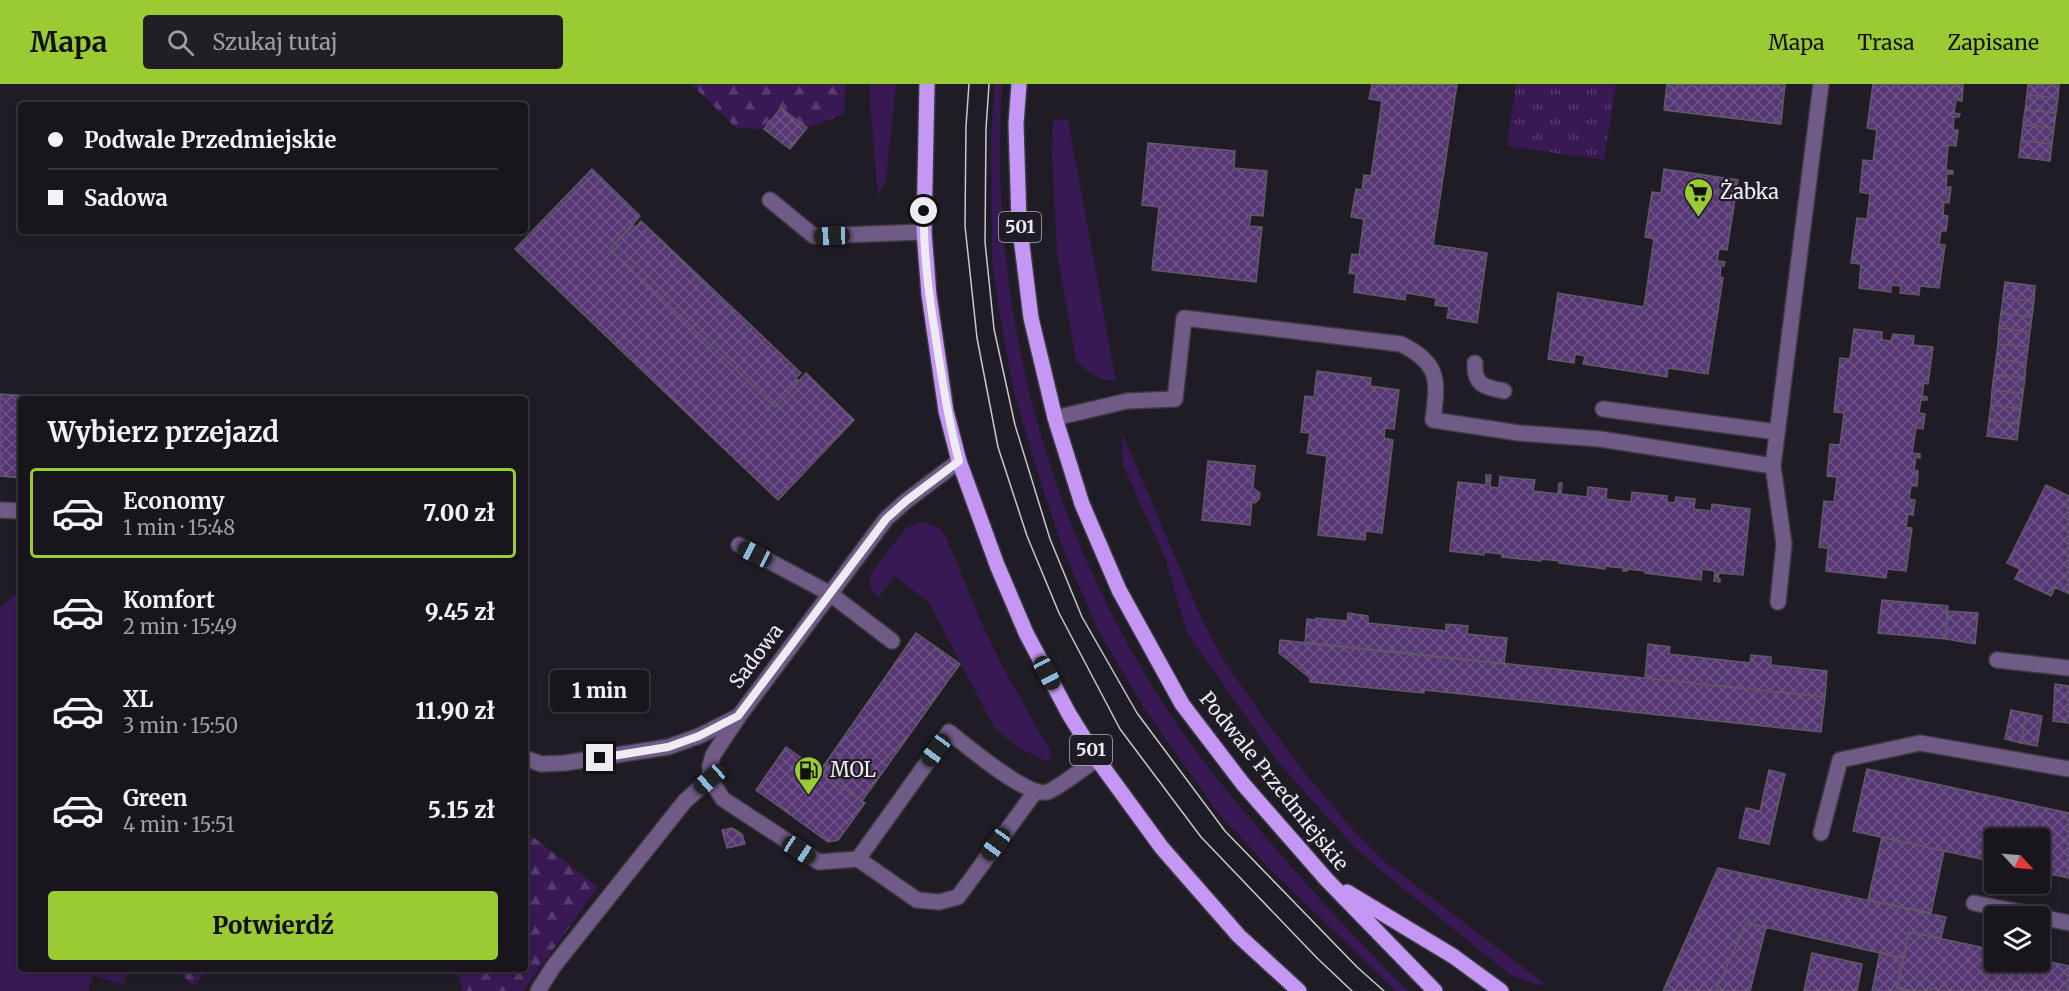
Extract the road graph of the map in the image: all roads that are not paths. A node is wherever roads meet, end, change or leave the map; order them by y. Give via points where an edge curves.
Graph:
1 (927, 84) edge
2 (1019, 84) edge
3 (1821, 84) edge
4 (770, 200) dead end
5 (924, 232) junction
6 (1475, 363) dead end
7 (1504, 391) dead end
8 (1603, 409) dead end
9 (1055, 418) junction
10 (1777, 432) junction
11 (959, 461) junction
12 (1773, 466) junction
13 (0, 510) edge
14 (18, 511) edge
15 (739, 545) dead end
16 (830, 593) junction
17 (1778, 602) dead end
18 (892, 641) dead end
19 (1997, 660) dead end
20 (2069, 668) edge
21 (738, 716) junction
22 (528, 759) edge
23 (1097, 759) junction
24 (2069, 769) edge
25 (710, 779) junction
26 (1035, 792) junction
27 (1821, 833) dead end
28 (858, 859) junction
29 (1327, 880) junction
30 (1974, 903) dead end
31 (1988, 906) edge
32 (2050, 919) edge
33 (2069, 923) edge
34 (538, 991) edge
35 (1299, 991) edge
36 (1436, 991) edge
37 (1501, 991) edge

1 - 5 main road, 501
2 - 9 main road, Podwale Przedmiejskie / 501 via 1019,221 1031,318
3 - 10 street
4 - 5 street via 814,236
5 - 11 main road, 501 via 946,411
6 - 7 street via 1474,375 1480,384
8 - 10 street
9 - 12 street via 1127,401 1175,399 1184,318 1401,345 1421,354 1433,370 1437,388 1433,420 1519,433 1600,439
9 - 29 main road, Podwale Przedmiejskie / 501 via 1082,504 1119,590 1182,704 1243,784
10 - 12 street
11 - 16 street, Sadowa via 886,519
11 - 23 main road, 501 via 1026,633
12 - 17 street via 1784,544
13 - 14 street
15 - 16 street
16 - 18 street
16 - 21 street, Sadowa
19 - 20 street
21 - 22 street, Sadowa via 668,747 565,763 541,764
21 - 25 street via 713,755
23 - 26 street via 1047,792
23 - 35 main road, 501 via 1162,848 1239,936
24 - 27 street via 1920,743 1840,760
25 - 28 street via 723,799 819,862
25 - 34 street via 685,801
26 - 28 street via 958,897 939,902 917,900
26 - 28 street via 949,732
29 - 36 main road, Podwale Przedmiejskie / 501
29 - 37 main road via 1453,956
30 - 31 street
32 - 33 street

